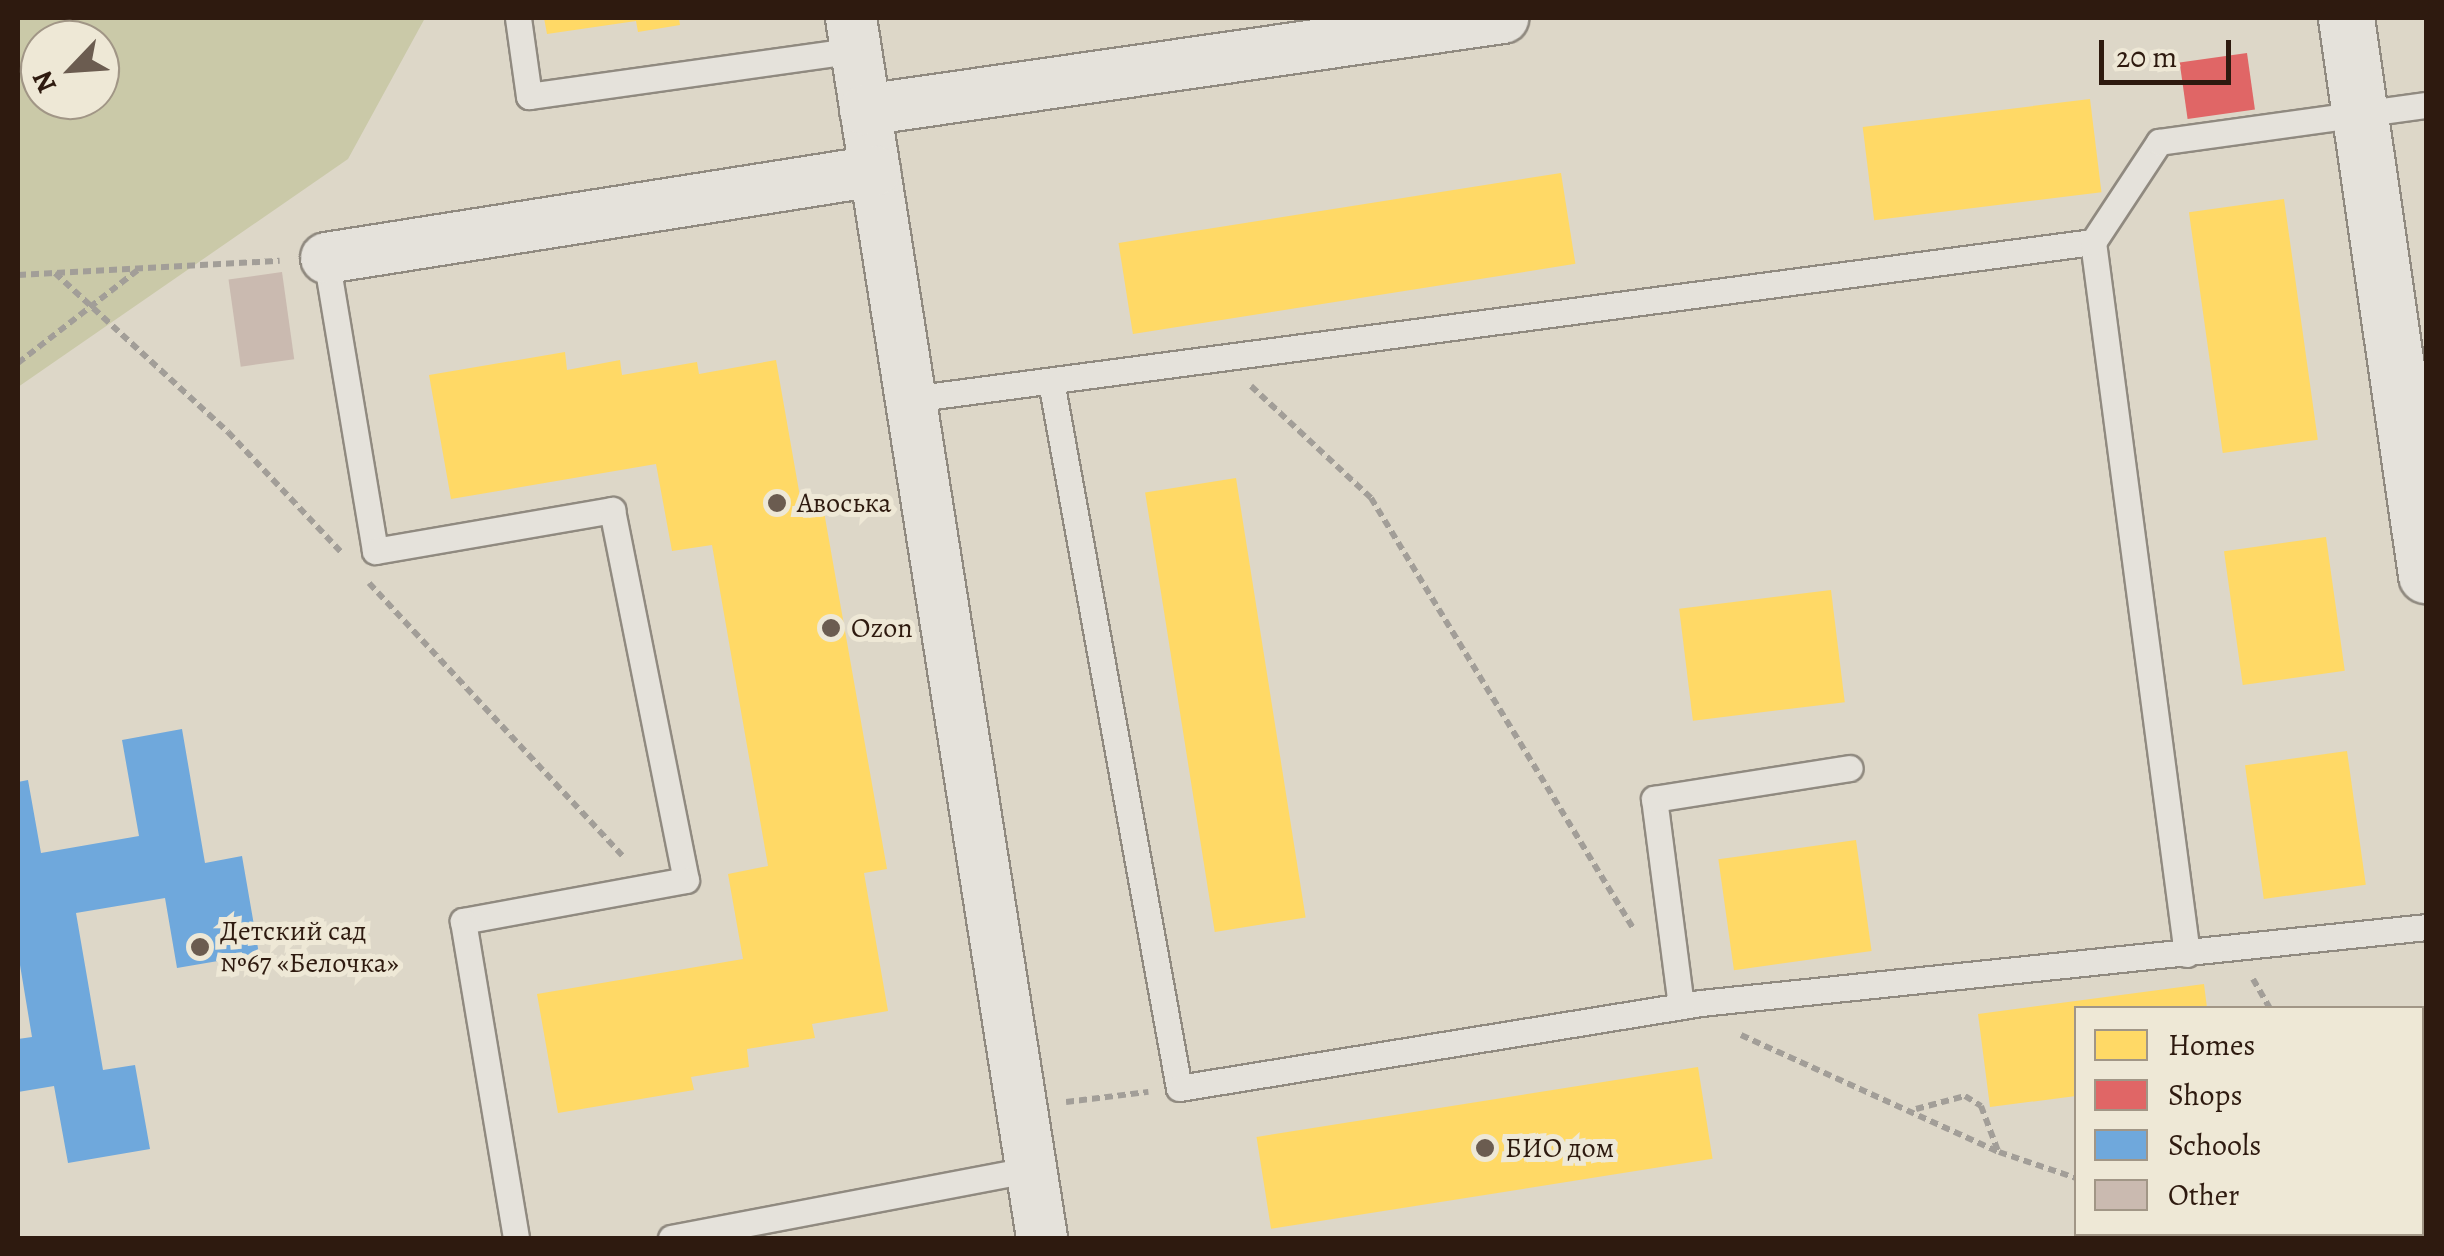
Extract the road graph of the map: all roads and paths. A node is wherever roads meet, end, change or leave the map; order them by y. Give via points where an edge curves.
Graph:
1 (518, 18) edge
2 (1502, 18) edge
3 (2346, 18) edge
4 (1404, 24) edge
5 (854, 34) edge
6 (2426, 104) edge
7 (865, 110) junction
8 (2358, 113) junction
9 (875, 172) junction
10 (2093, 242) junction
11 (326, 258) junction
12 (139, 270) junction
13 (55, 273) junction
14 (18, 275) edge
15 (1220, 358) junction
16 (18, 363) edge
17 (1051, 381) junction
18 (911, 399) junction
19 (347, 560) dead end
20 (360, 574) dead end
21 (2426, 575) edge
22 (1850, 768) dead end
23 (651, 886) junction
24 (2426, 927) edge
25 (1640, 938) dead end
26 (2187, 954) junction
27 (1691, 1005) junction
28 (1179, 1088) junction
29 (1058, 1103) dead end
30 (1915, 1110) junction
31 (1999, 1152) junction
32 (1032, 1169) junction
33 (2074, 1177) edge
34 (516, 1238) edge
35 (671, 1238) edge
36 (1042, 1238) edge

1 - 5 lane via 529,96
2 - 4 street
3 - 8 street
4 - 7 street
5 - 7 street
6 - 8 lane
7 - 9 street
8 - 10 lane via 2159,142
8 - 21 street
9 - 11 street
9 - 18 street
10 - 15 lane
10 - 26 lane
11 - 12 path
11 - 23 lane via 374,551 612,510 686,880
12 - 13 path
12 - 16 path
13 - 14 path
13 - 19 path via 228,432
15 - 17 lane
15 - 25 path via 1371,498
17 - 18 lane
17 - 28 lane
18 - 32 street
20 - 23 path
22 - 27 lane via 1654,799
23 - 34 lane via 463,921
24 - 26 lane
26 - 27 lane
27 - 28 lane
27 - 30 path via 1746,1039
28 - 29 path
30 - 31 path
30 - 31 path via 1964,1096 1981,1106
31 - 33 path
32 - 35 lane
32 - 36 street

